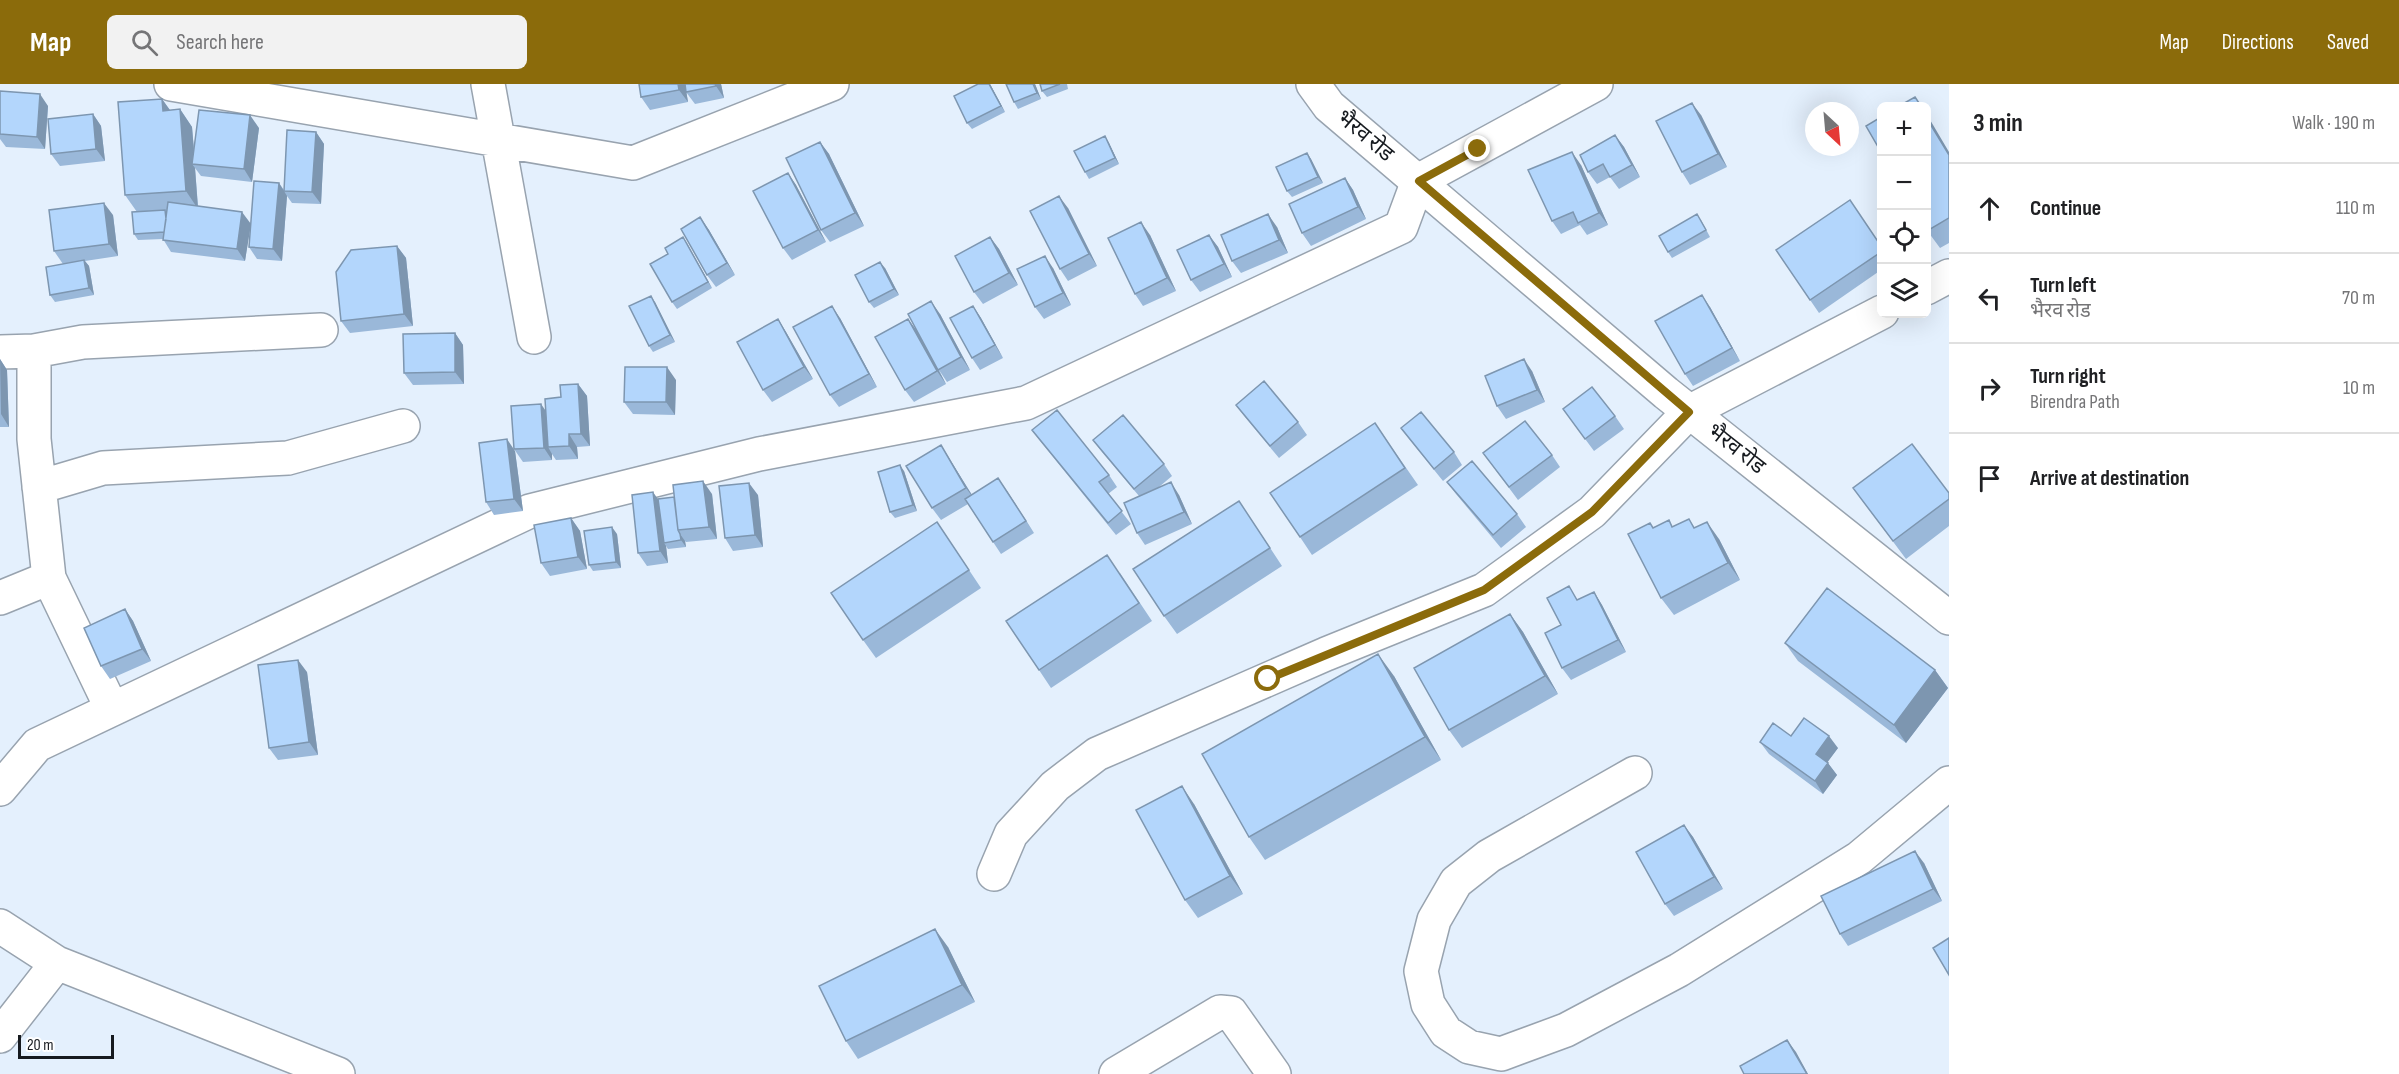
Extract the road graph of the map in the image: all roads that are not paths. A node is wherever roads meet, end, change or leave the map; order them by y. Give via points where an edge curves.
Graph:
1 (171, 84) edge
2 (488, 84) edge
3 (832, 84) edge
4 (1313, 84) edge
5 (1596, 84) edge
6 (497, 140) junction
7 (1419, 181) junction
8 (1949, 276) edge
9 (1931, 285) edge
10 (1877, 314) edge
11 (321, 330) dead end
12 (534, 337) dead end
13 (34, 351) junction
14 (0, 352) edge
15 (1689, 412) junction
16 (403, 426) dead end
17 (39, 487) junction
18 (48, 579) junction
19 (0, 598) edge
20 (1949, 618) edge
21 (112, 709) junction
22 (1635, 773) dead end
23 (1949, 783) edge
24 (0, 789) edge
25 (994, 874) dead end
26 (0, 926) edge
27 (57, 963) junction
28 (0, 1036) edge
29 (338, 1074) edge
30 (1116, 1074) edge
31 (1274, 1074) edge

1 - 6 street
2 - 6 street
3 - 6 street via 633,164
4 - 7 street, भैरव रोड via 1329,106
5 - 7 street
6 - 12 street
7 - 15 street, भैरव रोड
7 - 21 street via 1401,227 1026,403 759,454 530,511
8 - 9 street
10 - 15 street
11 - 13 street via 83,342
13 - 14 street
13 - 17 street via 34,439
15 - 20 street, भैरव रोड
15 - 25 street via 1592,512 1484,590 1097,754 1055,786 1011,834
16 - 17 street via 288,458 103,468
17 - 18 street
18 - 19 street
18 - 21 street
21 - 24 street via 37,746
22 - 23 street via 1489,856 1456,882 1434,920 1421,971 1428,1004 1446,1032 1469,1047 1501,1054 1566,1029 1679,970 1859,858
26 - 27 street
27 - 28 street
27 - 29 street
30 - 31 street via 1220,1012 1231,1013

